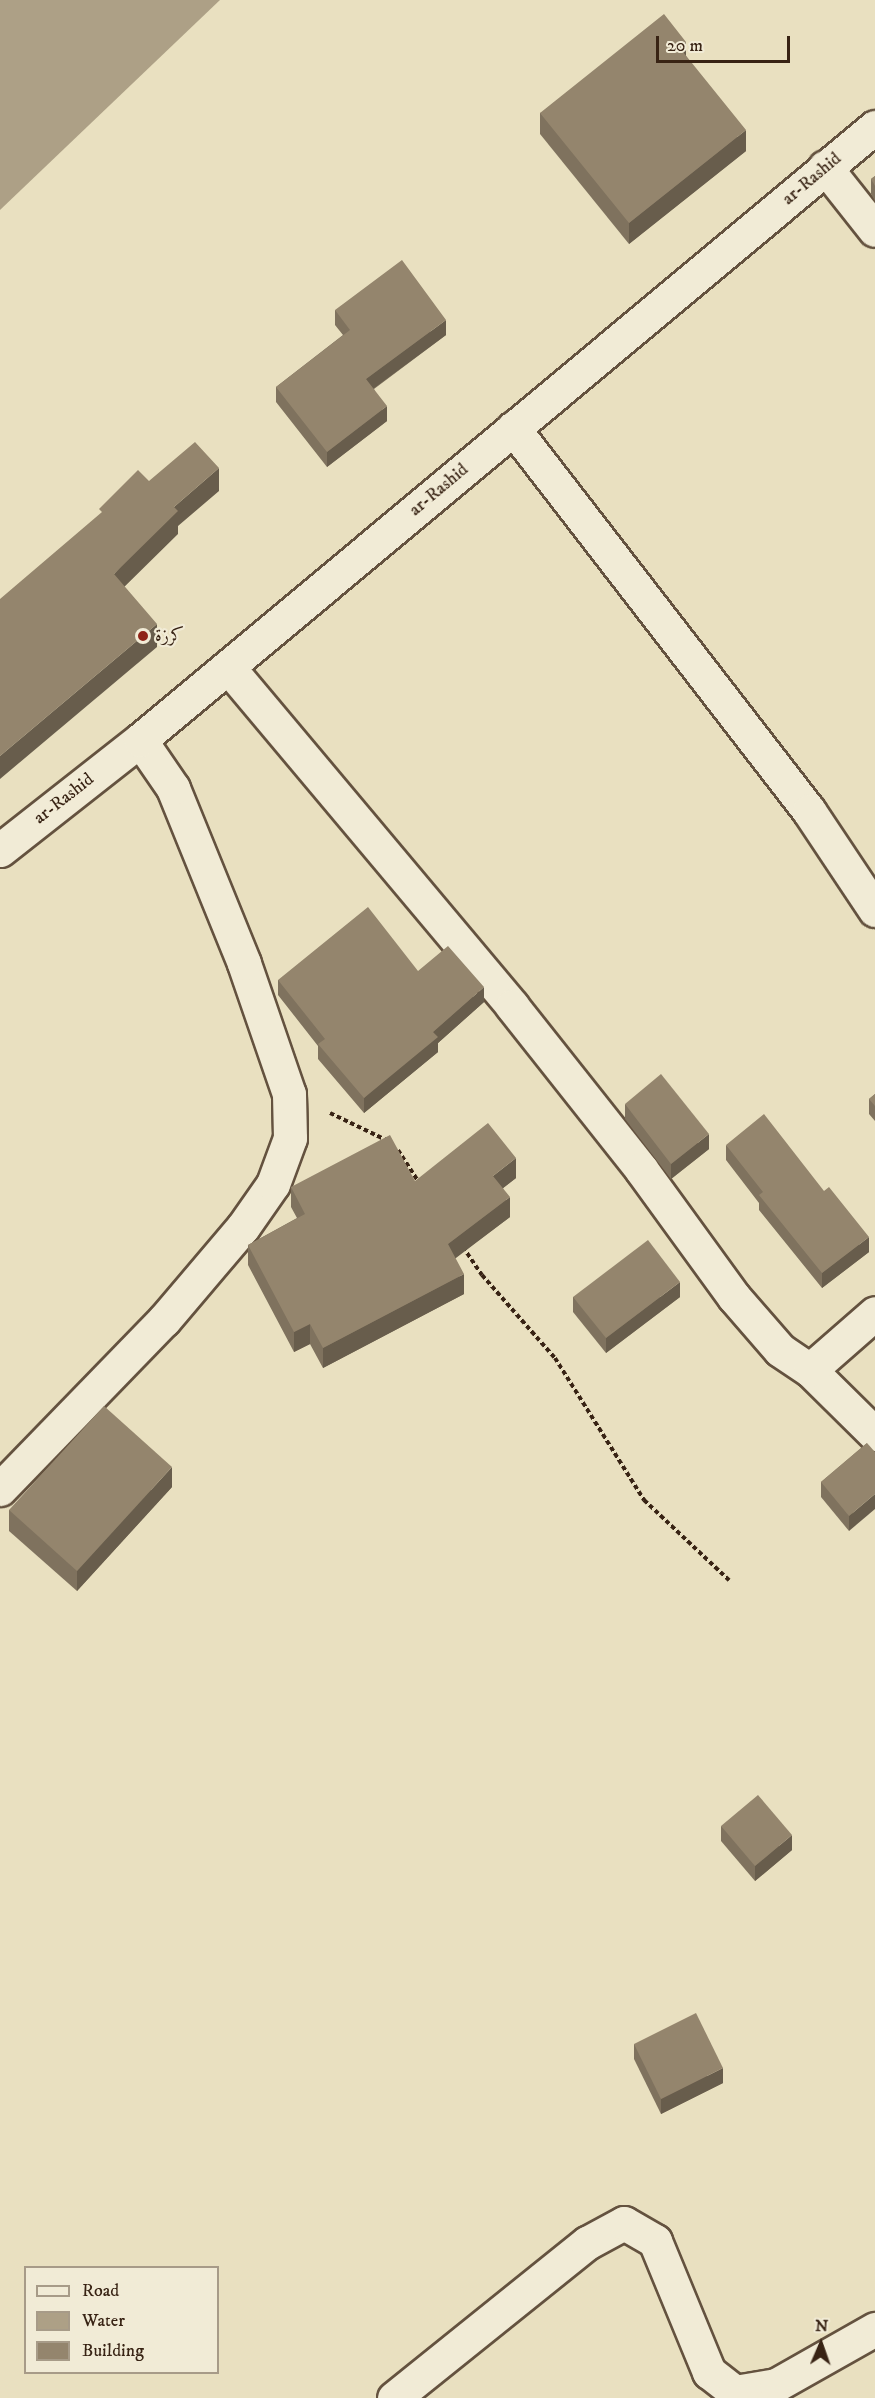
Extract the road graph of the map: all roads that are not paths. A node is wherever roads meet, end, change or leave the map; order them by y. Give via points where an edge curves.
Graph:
1 (875, 127) edge
2 (825, 167) junction
3 (875, 230) edge
4 (513, 428) junction
5 (228, 667) junction
6 (140, 740) junction
7 (0, 850) edge
8 (875, 910) edge
9 (875, 1313) edge
10 (810, 1370) junction
11 (875, 1434) edge
12 (0, 1489) edge
13 (875, 2329) edge
14 (394, 2398) edge

1 - 2 street, ar-Rashid
2 - 3 street
2 - 4 street, ar-Rashid
4 - 5 street, ar-Rashid
4 - 8 street via 809,811
5 - 6 street, ar-Rashid
5 - 10 street via 505,997 641,1169 734,1297 780,1350
6 - 7 street, ar-Rashid
6 - 12 street via 173,788 244,963 288,1094 290,1138 273,1184 243,1227 164,1320
9 - 10 street
10 - 11 street
13 - 14 street via 776,2385 735,2392 709,2372 655,2241 624,2223 587,2243

